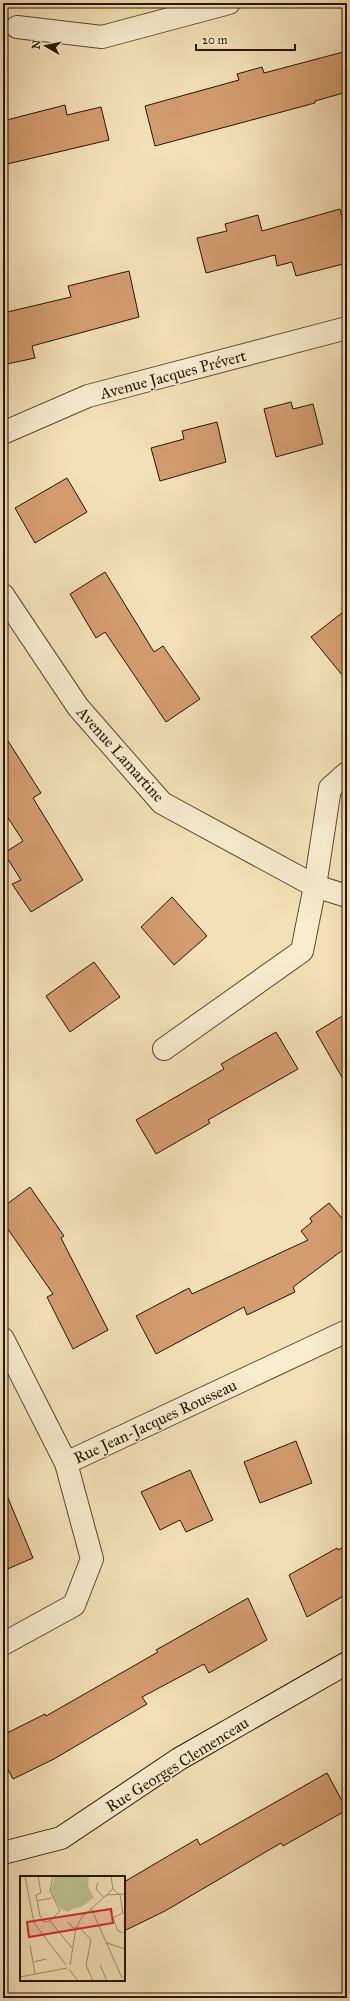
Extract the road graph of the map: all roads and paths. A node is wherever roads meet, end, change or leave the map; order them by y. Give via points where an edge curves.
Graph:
1 (229, 3) edge
2 (17, 28) dead end
3 (347, 328) edge
4 (3, 433) edge
5 (3, 595) edge
6 (347, 773) edge
7 (315, 886) junction
8 (347, 896) edge
9 (164, 1050) dead end
10 (347, 1331) edge
11 (3, 1339) edge
12 (66, 1463) junction
13 (3, 1644) edge
14 (347, 1663) edge
15 (3, 1853) edge

1 - 2 street via 102,37
3 - 4 street, Avenue Jacques Prévert via 88,396
5 - 7 street, Avenue Lamartine via 78,707 162,803
6 - 7 street via 330,788
7 - 8 street, Avenue Lamartine
7 - 9 street via 302,951
10 - 12 street, Rue Jean-Jacques Rousseau
11 - 12 street, Rue Jean-Jacques Rousseau
12 - 13 street via 92,1559 74,1605
14 - 15 street, Rue Georges Clemenceau via 179,1759 61,1838

